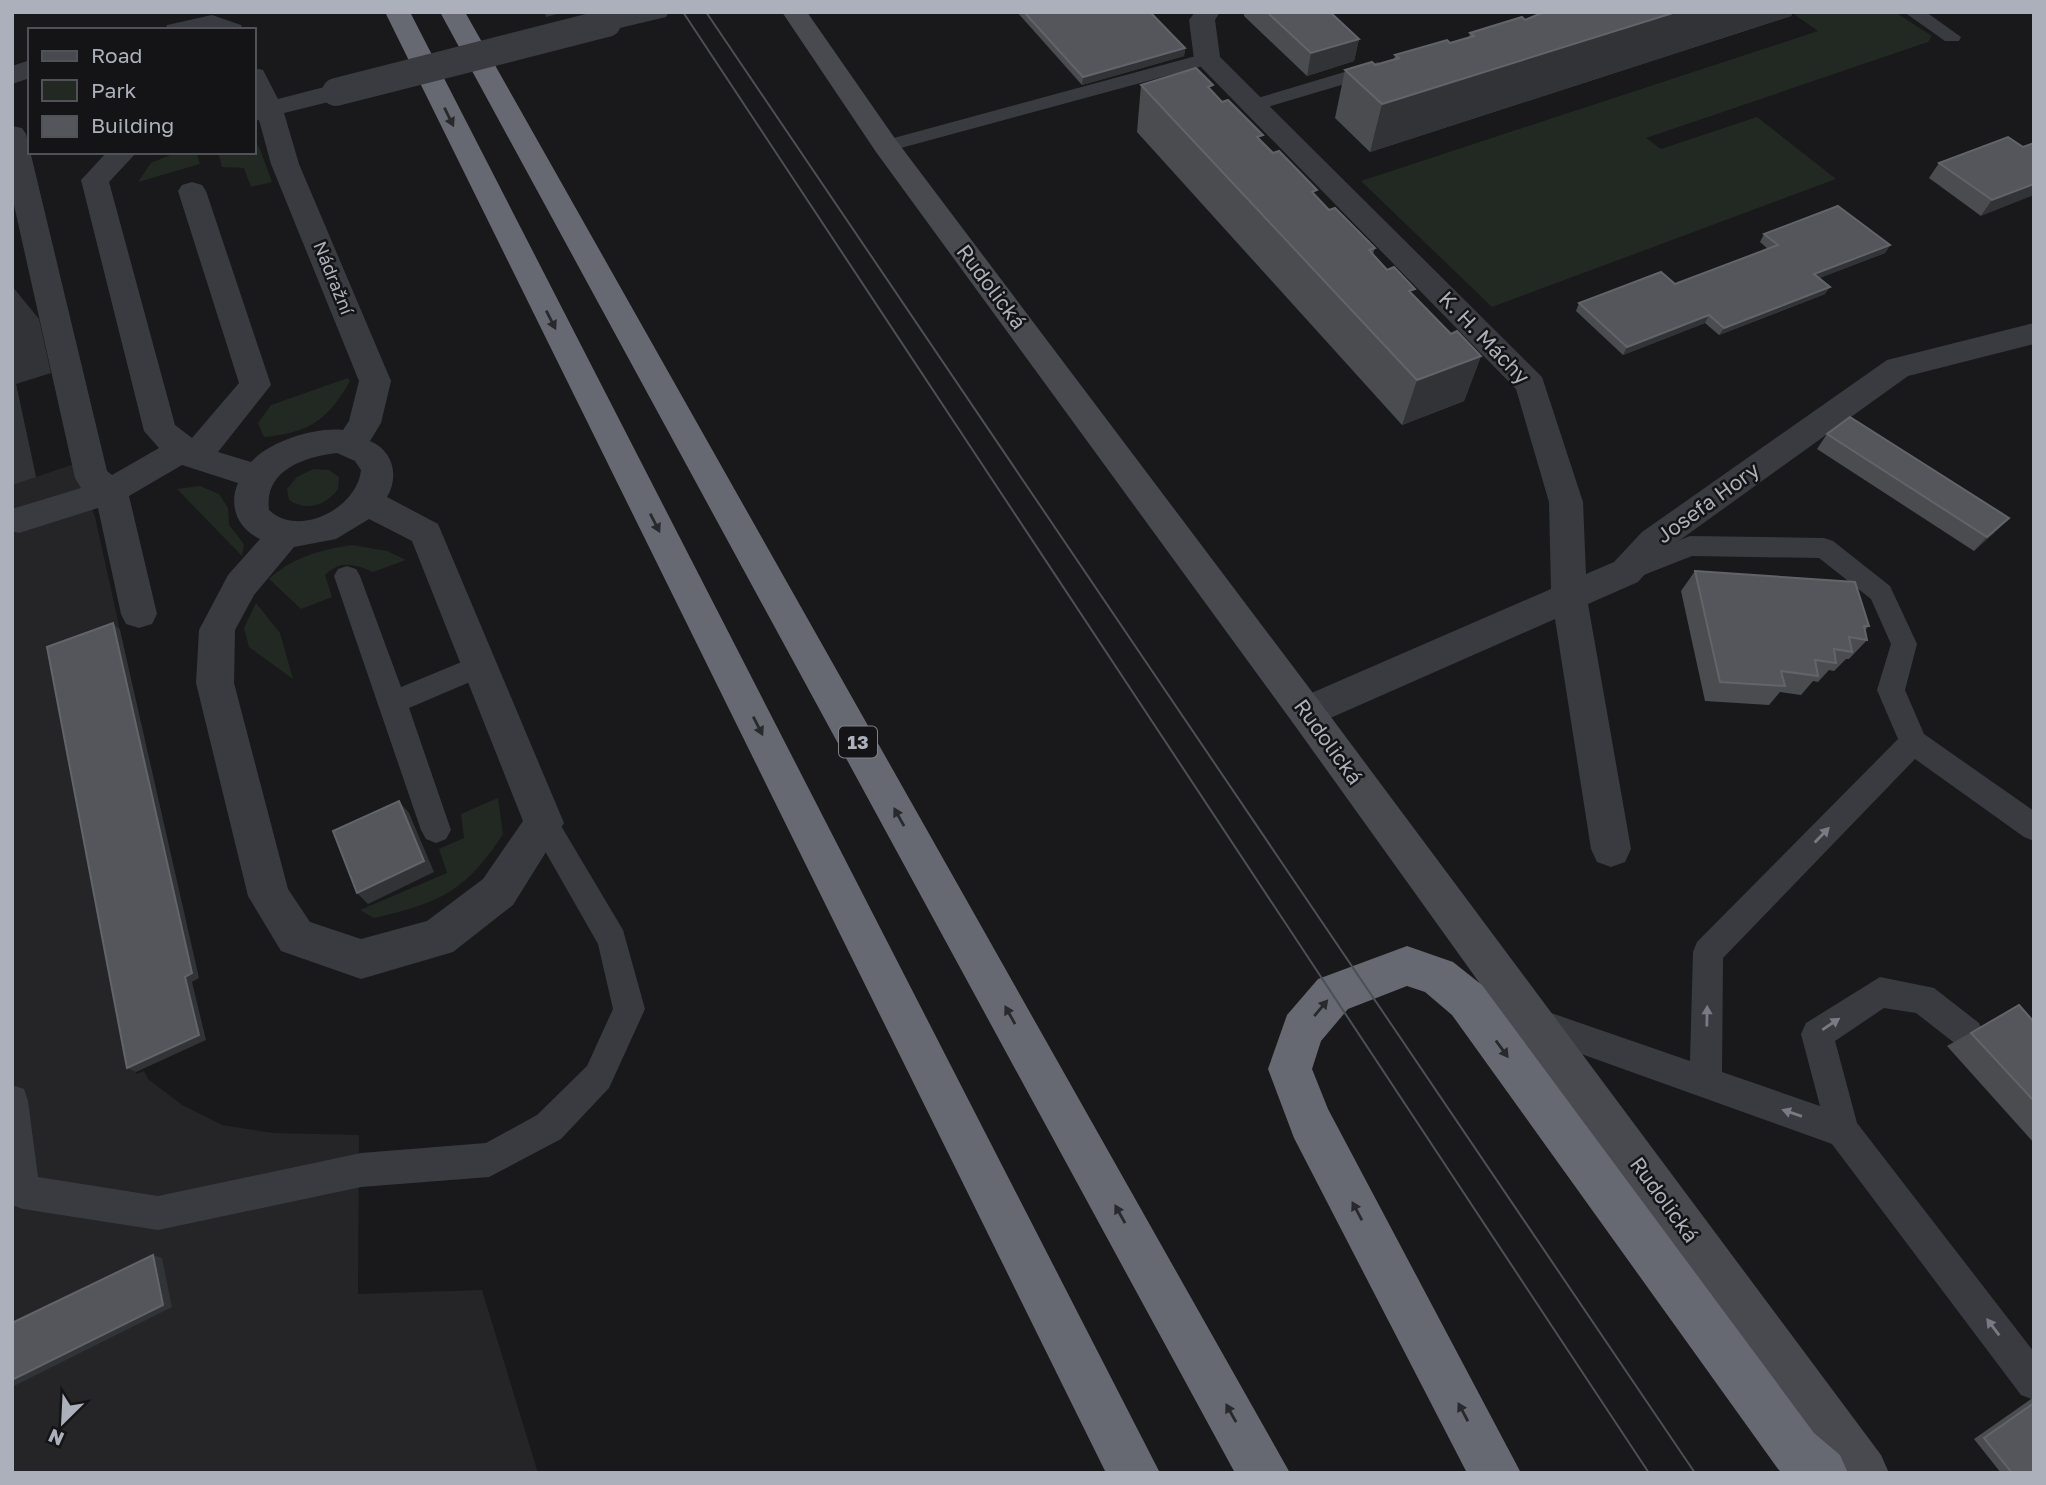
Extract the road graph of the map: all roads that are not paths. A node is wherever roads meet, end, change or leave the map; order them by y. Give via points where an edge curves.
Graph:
1 (397, 12) edge
2 (453, 12) edge
3 (657, 12) edge
4 (793, 12) edge
5 (1208, 12) edge
6 (1913, 12) edge
7 (186, 28) edge
8 (226, 28) edge
9 (1952, 37) dead end
10 (1207, 59) junction
11 (1394, 63) edge
12 (28, 69) edge
13 (12, 76) edge
14 (256, 86) edge
15 (1251, 106) junction
16 (261, 111) edge
17 (12, 134) edge
18 (886, 146) junction
19 (118, 154) edge
20 (192, 191) dead end
21 (2034, 333) edge
22 (351, 444) junction
23 (189, 453) junction
24 (258, 477) junction
25 (111, 491) junction
26 (368, 503) junction
27 (19, 520) dead end
28 (285, 534) junction
29 (1626, 572) junction
30 (347, 576) dead end
31 (1569, 595) junction
32 (139, 614) dead end
33 (481, 665) junction
34 (394, 703) junction
35 (1306, 712) junction
36 (1913, 742) junction
37 (544, 824) junction
38 (2034, 828) edge
39 (436, 830) dead end
40 (1611, 849) dead end
41 (1534, 1022) junction
42 (1968, 1034) edge
43 (1706, 1084) junction
44 (12, 1101) edge
45 (1843, 1130) junction
46 (2034, 1382) edge
47 (1134, 1473) edge
48 (1264, 1473) edge
49 (1494, 1473) edge
50 (1822, 1473) edge
51 (1863, 1473) edge

1 -> 47 highway
48 -> 2 highway, 13
3 - 16 street, bridge
4 - 18 street, Rudolická
5 - 10 street via 1202,20
6 - 9 lane
7 - 8 street via 212,23
10 - 15 street, K. H. Máchy
10 - 18 lane
11 - 15 lane
12 - 13 street
14 - 16 street, Nádražní
15 - 31 street, K. H. Máchy via 1531,385 1566,502
16 - 22 street, Nádražní via 375,381 365,423
17 - 25 street via 92,478
18 - 35 street, Rudolická
19 - 23 street via 95,180 101,210 160,431
20 - 23 street via 255,385
21 - 29 street, Josefa Hory via 1898,368 1654,541
22 - 24 street via 303,447 279,457
22 - 26 street via 369,452 377,467 377,485
23 - 24 street
23 - 25 street
24 - 28 street via 250,495 251,512 265,526
25 - 27 street
25 - 32 street
26 - 28 street via 348,519 324,529
26 - 33 street via 426,533
28 - 37 street via 241,585 217,630 215,683 269,896 296,937 361,958 438,938 498,892
29 - 31 street, Josefa Hory
29 - 36 lane via 1690,546 1824,548 1881,593 1904,645 1891,690
30 - 34 lane
31 - 35 street, Josefa Hory
31 - 40 street, K. H. Máchy
33 - 34 lane
33 - 37 street
34 - 39 lane
35 - 41 street, Rudolická
36 - 38 lane
43 -> 36 lane via 1708,952
37 - 44 lane via 612,940 629,1009 598,1077 549,1127 489,1160 361,1170 158,1213 23,1192
41 - 43 lane
41 - 51 street, Rudolická
45 -> 42 lane via 1817,1034 1880,992 1923,999
45 -> 43 lane
46 -> 45 lane
49 -> 50 highway via 1310,1122 1290,1069 1301,1030 1333,994 1407,966 1438,976 1467,1000 1796,1451

